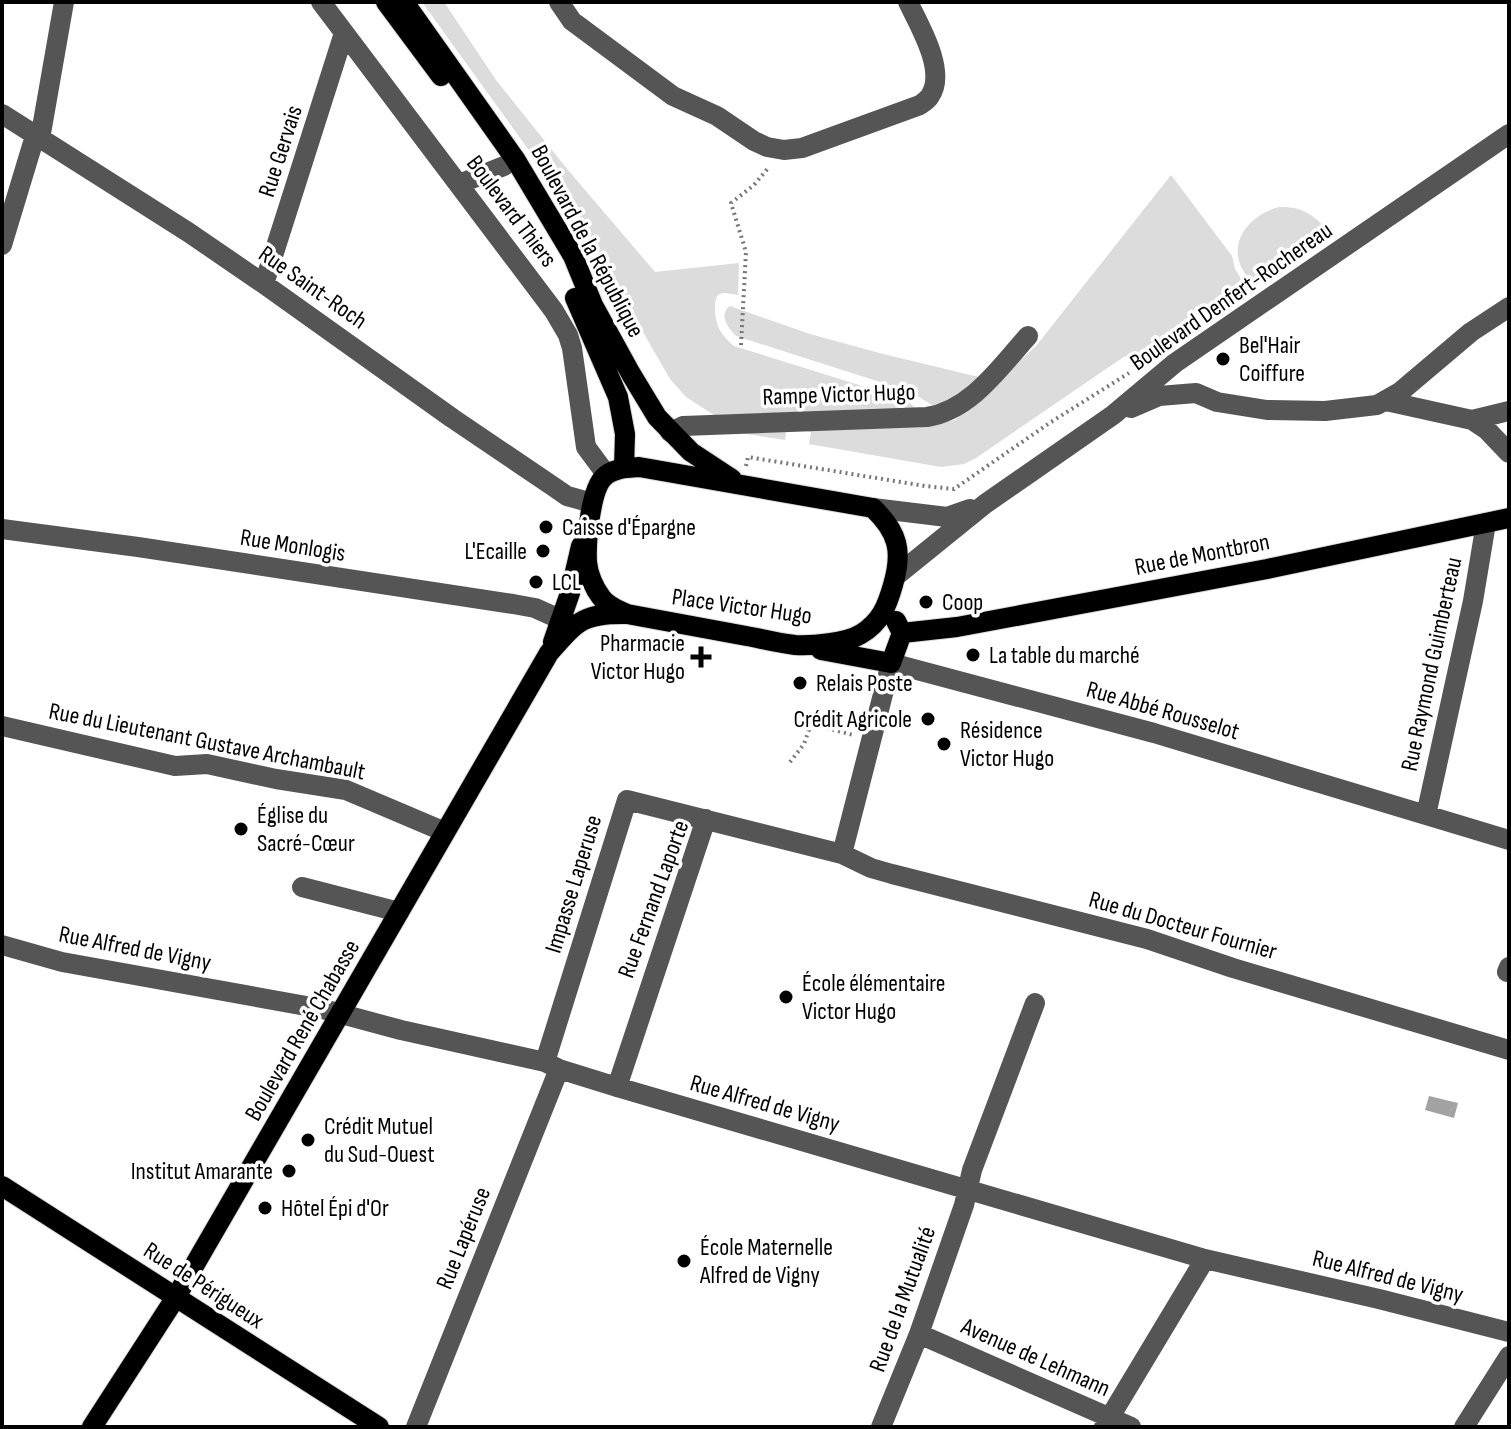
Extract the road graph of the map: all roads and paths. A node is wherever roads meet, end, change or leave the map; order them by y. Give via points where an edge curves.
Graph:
1 (64, 2) edge
2 (321, 2) edge
3 (386, 2) edge
4 (404, 2) edge
5 (559, 2) edge
6 (908, 2) edge
7 (344, 33) junction
8 (2, 114) edge
9 (1509, 134) edge
10 (38, 138) junction
11 (767, 147) junction
12 (504, 166) junction
13 (459, 184) junction
14 (2, 245) edge
15 (264, 284) junction
16 (1509, 307) edge
17 (1028, 336) dead end
18 (741, 345) dead end
19 (1175, 363) junction
20 (1196, 393) junction
21 (1386, 401) junction
22 (1509, 411) edge
23 (1113, 415) junction
24 (1472, 420) junction
25 (670, 432) junction
26 (1509, 453) edge
27 (615, 471) junction
28 (744, 477) junction
29 (925, 486) dead end
30 (592, 503) junction
31 (985, 504) junction
32 (873, 508) junction
33 (1509, 518) edge
34 (1486, 523) junction
35 (2, 529) edge
36 (896, 576) junction
37 (887, 604) junction
38 (627, 614) junction
39 (567, 622) junction
40 (902, 633) junction
41 (798, 645) junction
42 (891, 663) junction
43 (2, 726) edge
44 (871, 740) junction
45 (790, 762) dead end
46 (1426, 815) junction
47 (706, 819) junction
48 (445, 832) junction
49 (1509, 840) edge
50 (842, 854) junction
51 (302, 887) dead end
52 (399, 912) junction
53 (2, 945) edge
54 (1035, 1003) dead end
55 (341, 1015) junction
56 (1509, 1050) edge
57 (552, 1066) junction
58 (617, 1087) junction
59 (2, 1186) edge
60 (968, 1188) junction
61 (1205, 1259) junction
62 (176, 1297) junction
63 (1509, 1332) edge
64 (919, 1334) junction
65 (1509, 1356) edge
66 (1107, 1422) edge
67 (92, 1427) edge
68 (379, 1427) edge
69 (416, 1427) edge
70 (881, 1427) edge
71 (1131, 1427) edge
72 (1464, 1427) edge

1 - 10 street
2 - 7 street, Boulevard Thiers
3 - 12 main road, Boulevard de la République
4 - 25 main road, Boulevard de la République via 515,159 573,256 631,374
5 - 11 street via 572,21 673,96
6 - 11 street via 934,63 930,97 802,148
7 - 13 street, Boulevard Thiers
7 - 15 street, Rue Gervais
8 - 10 street, Rue Saint-Roch
9 - 19 street, Boulevard Denfert-Rochereau
10 - 14 street
10 - 15 street, Rue Saint-Roch
11 - 18 path via 772,164 731,203 746,252
12 - 13 street
12 - 27 main road, Boulevard de la République via 561,265 611,378 625,434
13 - 27 street, Boulevard Thiers via 568,335 586,447
15 - 30 street, Rue Saint-Roch via 567,496
16 - 21 street
17 - 25 street, Rampe Victor Hugo via 985,383 940,415 683,426
19 - 20 street
19 - 23 street, Boulevard Denfert-Rochereau
20 - 21 street via 1267,410 1325,411
20 - 23 street via 1159,396
21 - 24 street
22 - 24 street
23 - 31 street, Boulevard Denfert-Rochereau
24 - 26 street
25 - 28 main road, Boulevard de la République via 717,471
27 - 28 main road via 639,467
27 - 30 main road, Place Victor Hugo via 598,484
28 - 29 path via 748,457
28 - 32 main road
30 - 38 main road, Place Victor Hugo via 590,576 602,599
30 - 39 main road, Boulevard René Chabasse
31 - 32 street, Boulevard Denfert-Rochereau via 947,517
31 - 36 street, Boulevard Denfert-Rochereau
32 - 36 main road, Place Victor Hugo via 895,537
33 - 34 main road, Rue de Montbron
34 - 40 main road, Rue de Montbron via 1267,569
34 - 46 street, Rue Raymond Guimberteau
35 - 39 street, Rue Monlogis via 513,604
36 - 37 main road, Place Victor Hugo
37 - 40 main road
37 - 41 main road, Place Victor Hugo via 876,623 861,634
38 - 39 main road via 603,613
38 - 41 main road, Place Victor Hugo
39 - 48 main road, Boulevard René Chabasse
40 - 42 main road
41 - 42 main road, Rue Abbé Rousselot
42 - 44 street
42 - 46 street, Rue Abbé Rousselot via 1154,733
43 - 48 street, Rue du Lieutenant Gustave Archambault via 175,766 207,764 346,790
44 - 45 path via 811,724
44 - 50 street
46 - 49 street, Rue Abbé Rousselot
47 - 50 street, Rue Fernand Laporte
47 - 57 street, Impasse Laperuse via 627,800
47 - 58 street, Rue Fernand Laporte
48 - 52 main road, Boulevard René Chabasse
50 - 56 street, Rue du Docteur Fournier via 871,868 1147,939
51 - 52 street
52 - 55 main road, Boulevard René Chabasse
53 - 55 street, Rue Alfred de Vigny via 62,962
54 - 60 street, Rue de la Mutualité
55 - 57 street, Rue Alfred de Vigny
55 - 62 main road, Boulevard René Chabasse
57 - 58 street, Rue Alfred de Vigny
57 - 69 street, Rue Lapéruse
58 - 60 street, Rue Alfred de Vigny
59 - 62 main road, Rue de Périgueux
60 - 61 street, Rue Alfred de Vigny
60 - 64 street, Rue de la Mutualité
61 - 63 street, Rue Alfred de Vigny
61 - 66 street
62 - 67 main road, Boulevard René Chabasse
62 - 68 main road, Rue de Périgueux
64 - 66 street, Avenue de Lehmann
64 - 70 street, Rue de la Mutualité
65 - 72 street
66 - 71 street, Avenue de Lehmann

